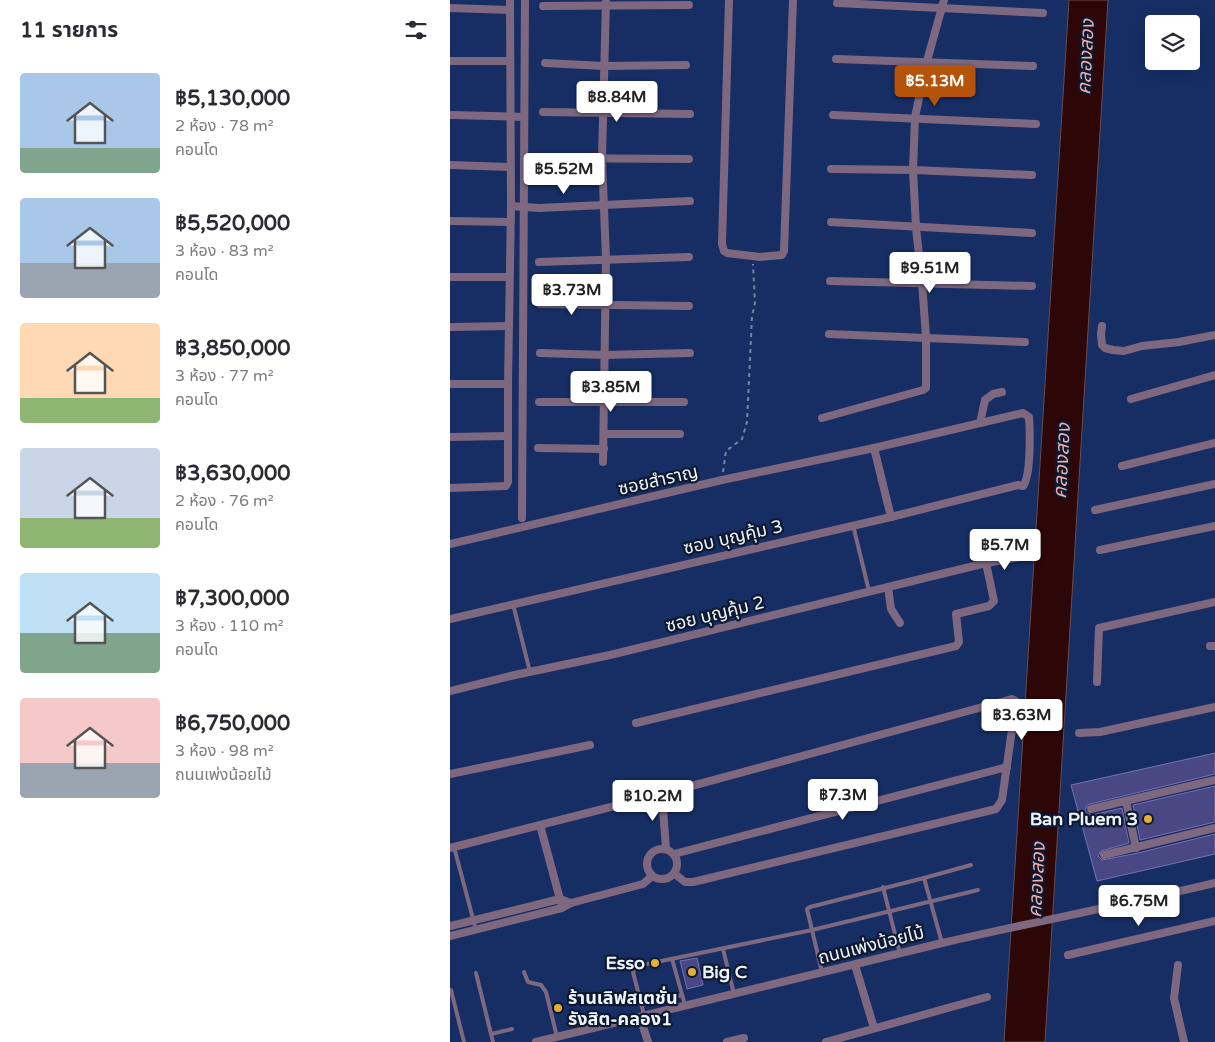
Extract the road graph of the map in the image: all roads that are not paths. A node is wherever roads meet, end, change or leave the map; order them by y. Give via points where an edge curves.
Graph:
1 (510, 0) edge
2 (525, 0) edge
3 (729, 0) edge
4 (793, 0) edge
5 (606, 2) edge
6 (837, 3) dead end
7 (943, 4) edge
8 (689, 5) dead end
9 (543, 6) dead end
10 (450, 8) edge
11 (510, 10) junction
12 (1043, 13) dead end
13 (836, 59) dead end
14 (450, 61) edge
15 (510, 61) junction
16 (927, 61) junction
17 (545, 63) dead end
18 (686, 65) dead end
19 (604, 66) junction
20 (1033, 66) dead end
21 (543, 112) dead end
22 (603, 112) junction
23 (690, 114) dead end
24 (452, 115) dead end
25 (833, 115) dead end
26 (511, 116) junction
27 (524, 116) junction
28 (915, 117) junction
29 (1036, 124) dead end
30 (540, 158) dead end
31 (602, 158) junction
32 (689, 158) dead end
33 (450, 165) edge
34 (510, 167) junction
35 (831, 169) dead end
36 (914, 170) junction
37 (1032, 175) dead end
38 (690, 201) dead end
39 (604, 204) junction
40 (511, 206) junction
41 (524, 206) junction
42 (450, 221) edge
43 (510, 222) junction
44 (832, 222) dead end
45 (916, 228) junction
46 (1032, 233) dead end
47 (688, 257) dead end
48 (606, 259) junction
49 (539, 262) dead end
50 (450, 277) edge
51 (509, 277) junction
52 (830, 281) dead end
53 (922, 282) junction
54 (1032, 286) dead end
55 (540, 304) dead end
56 (606, 306) junction
57 (689, 306) dead end
58 (450, 326) edge
59 (509, 326) junction
60 (1102, 326) dead end
61 (829, 334) dead end
62 (1215, 335) edge
63 (926, 337) junction
64 (1025, 342) dead end
65 (540, 353) dead end
66 (690, 353) dead end
67 (605, 355) junction
68 (1215, 375) edge
69 (450, 384) edge
70 (508, 384) junction
71 (1002, 392) dead end
72 (1131, 399) dead end
73 (539, 402) dead end
74 (605, 402) junction
75 (684, 402) dead end
76 (822, 418) dead end
77 (980, 423) junction
78 (604, 434) junction
79 (680, 434) dead end
80 (508, 436) junction
81 (450, 437) edge
82 (1215, 443) edge
83 (538, 448) dead end
84 (874, 448) junction
85 (604, 449) junction
86 (603, 462) dead end
87 (1122, 466) dead end
88 (1215, 484) edge
89 (1023, 486) joint
90 (450, 488) edge
91 (1095, 510) dead end
92 (891, 517) junction
93 (522, 518) dead end
94 (852, 525) junction
95 (1215, 526) edge
96 (450, 544) edge
97 (1100, 550) dead end
98 (1020, 557) dead end
99 (986, 563) junction
100 (888, 587) junction
101 (869, 592) junction
102 (1215, 602) edge
103 (513, 604) junction
104 (450, 620) edge
105 (900, 622) dead end
106 (530, 672) junction
107 (1097, 682) dead end
108 (450, 691) edge
109 (1215, 707) edge
110 (636, 723) dead end
111 (1079, 733) dead end
112 (590, 745) dead end
113 (1007, 767) junction
114 (450, 774) edge
115 (1215, 780) edge
116 (662, 794) junction
117 (1126, 801) junction
118 (1091, 809) dead end
119 (540, 825) junction
120 (1215, 828) edge
121 (452, 848) edge
122 (1136, 848) junction
123 (666, 849) junction
124 (674, 854) junction
125 (1104, 855) dead end
126 (971, 865) dead end
127 (675, 874) junction
128 (652, 876) junction
129 (924, 878) junction
130 (1215, 883) edge
131 (883, 887) junction
132 (978, 890) dead end
133 (560, 899) junction
134 (929, 900) junction
135 (571, 903) junction
136 (562, 908) junction
137 (888, 911) junction
138 (473, 920) junction
139 (1215, 921) edge
140 (450, 926) edge
141 (476, 930) junction
142 (812, 930) junction
143 (450, 936) edge
144 (942, 943) junction
145 (723, 948) junction
146 (900, 954) junction
147 (1068, 955) dead end
148 (672, 959) junction
149 (856, 964) junction
150 (1178, 966) dead end
151 (524, 972) dead end
152 (476, 973) dead end
153 (822, 973) junction
154 (451, 990) edge
155 (734, 994) junction
156 (682, 995) junction
157 (987, 997) dead end
158 (642, 1005) junction
159 (685, 1006) junction
160 (642, 1017) junction
161 (874, 1028) junction
162 (512, 1029) dead end
163 (491, 1034) junction
164 (557, 1037) junction
165 (744, 1038) dead end
166 (464, 1042) edge
167 (493, 1042) edge
168 (536, 1042) edge
169 (648, 1042) edge
170 (727, 1042) edge
171 (826, 1042) edge
172 (1184, 1042) edge

1 - 11 street
2 - 27 street
3 - 4 street via 722,244 727,253 753,257 772,257 782,255 784,251
5 - 8 street
5 - 9 street
5 - 19 street
6 - 7 street
7 - 12 street
7 - 16 street
10 - 11 street
11 - 15 street
13 - 16 street
14 - 15 street
15 - 26 street
16 - 20 street
16 - 28 street
17 - 19 street
18 - 19 street
19 - 22 street
21 - 22 street
22 - 23 street
22 - 31 street
24 - 26 street
25 - 28 street
26 - 27 street
26 - 34 street
27 - 41 street
28 - 29 street
28 - 36 street
30 - 31 street
31 - 32 street
31 - 39 street
33 - 34 street
34 - 40 street
35 - 36 street
36 - 37 street
36 - 45 street
38 - 39 street
39 - 41 street
39 - 48 street
40 - 41 street
40 - 43 street
41 - 93 street
42 - 43 street
43 - 51 street
44 - 45 street
45 - 46 street
45 - 53 street
47 - 48 street
48 - 49 street
48 - 56 street
50 - 51 street
51 - 59 street
52 - 53 street
53 - 54 street
53 - 63 street
55 - 56 street
56 - 57 street
56 - 67 street
58 - 59 street
59 - 70 street
60 - 62 street via 1102,345 1118,350
61 - 63 street
63 - 64 street
63 - 76 street via 926,386 923,390
65 - 67 street
66 - 67 street
67 - 74 street
68 - 72 street
69 - 70 street
70 - 80 street
71 - 77 street via 985,400
73 - 74 street
74 - 75 street
74 - 78 street
77 - 84 street, ซอยสำราญ
77 - 89 street, ซอยสำราญ via 1023,413 1029,417 1029,452
78 - 79 street
78 - 85 street
80 - 81 street
80 - 90 street via 507,485
82 - 87 street
83 - 85 street
84 - 92 street
84 - 96 street, ซอยสำราญ
85 - 86 street
88 - 91 street
89 - 92 street, ซอบ บุญคุ้ม 3 via 1018,484
92 - 94 street, ซอบ บุญคุ้ม 3
94 - 101 lane
94 - 103 street, ซอบ บุญคุ้ม 3
95 - 97 street
98 - 99 street, ซอย บุญคุ้ม 2
99 - 100 street, ซอย บุญคุ้ม 2
99 - 110 street via 994,602 956,614 959,642 956,646
100 - 101 street, ซอย บุญคุ้ม 2
100 - 105 street via 891,609
101 - 106 street, ซอย บุญคุ้ม 2
102 - 107 street via 1099,628
103 - 104 street, ซอบ บุญคุ้ม 3
103 - 106 lane
106 - 108 street, ซอย บุญคุ้ม 2
109 - 111 street via 1100,732
112 - 114 street
113 - 116 street via 1016,705 1012,698
113 - 124 street
113 - 127 street via 1002,800 996,809 693,882 685,882
115 - 117 street
116 - 119 street
116 - 123 street
117 - 118 street
117 - 122 street
119 - 121 street
119 - 133 street
120 - 122 street
121 - 138 lane
122 - 125 street
123 - 124 street
123 - 128 street via 656,850 648,859 647,870
124 - 127 street via 678,862
126 - 129 lane
127 - 128 street via 663,880
128 - 135 street via 643,884
129 - 131 lane
129 - 134 lane
130 - 144 street, ถนนเพ่งน้อยไม้
131 - 137 lane
131 - 142 lane via 808,908
132 - 134 lane
133 - 135 street
133 - 136 street
133 - 138 street
134 - 137 lane
134 - 144 lane
135 - 136 street
136 - 141 street
137 - 142 lane
137 - 146 lane
138 - 140 street
138 - 141 lane
139 - 147 street
141 - 143 street
142 - 145 lane
142 - 153 lane
144 - 146 street, ถนนเพ่งน้อยไม้
145 - 148 lane
145 - 155 lane
146 - 149 street, ถนนเพ่งน้อยไม้
148 - 156 lane
148 - 158 lane via 642,965 633,972
149 - 153 street, ถนนเพ่งน้อยไม้
149 - 161 street
150 - 172 street via 1174,998
151 - 164 lane via 528,982 541,985 546,992
152 - 163 lane
153 - 155 street, ถนนเพ่งน้อยไม้
154 - 166 lane
155 - 159 street, ถนนเพ่งน้อยไม้
156 - 158 lane
156 - 159 lane
157 - 161 street
158 - 160 lane
159 - 160 street, ถนนเพ่งน้อยไม้
160 - 164 street, ถนนเพ่งน้อยไม้
160 - 169 street
161 - 171 street
162 - 163 lane
163 - 167 lane
164 - 168 street, ถนนเพ่งน้อยไม้
165 - 170 street

